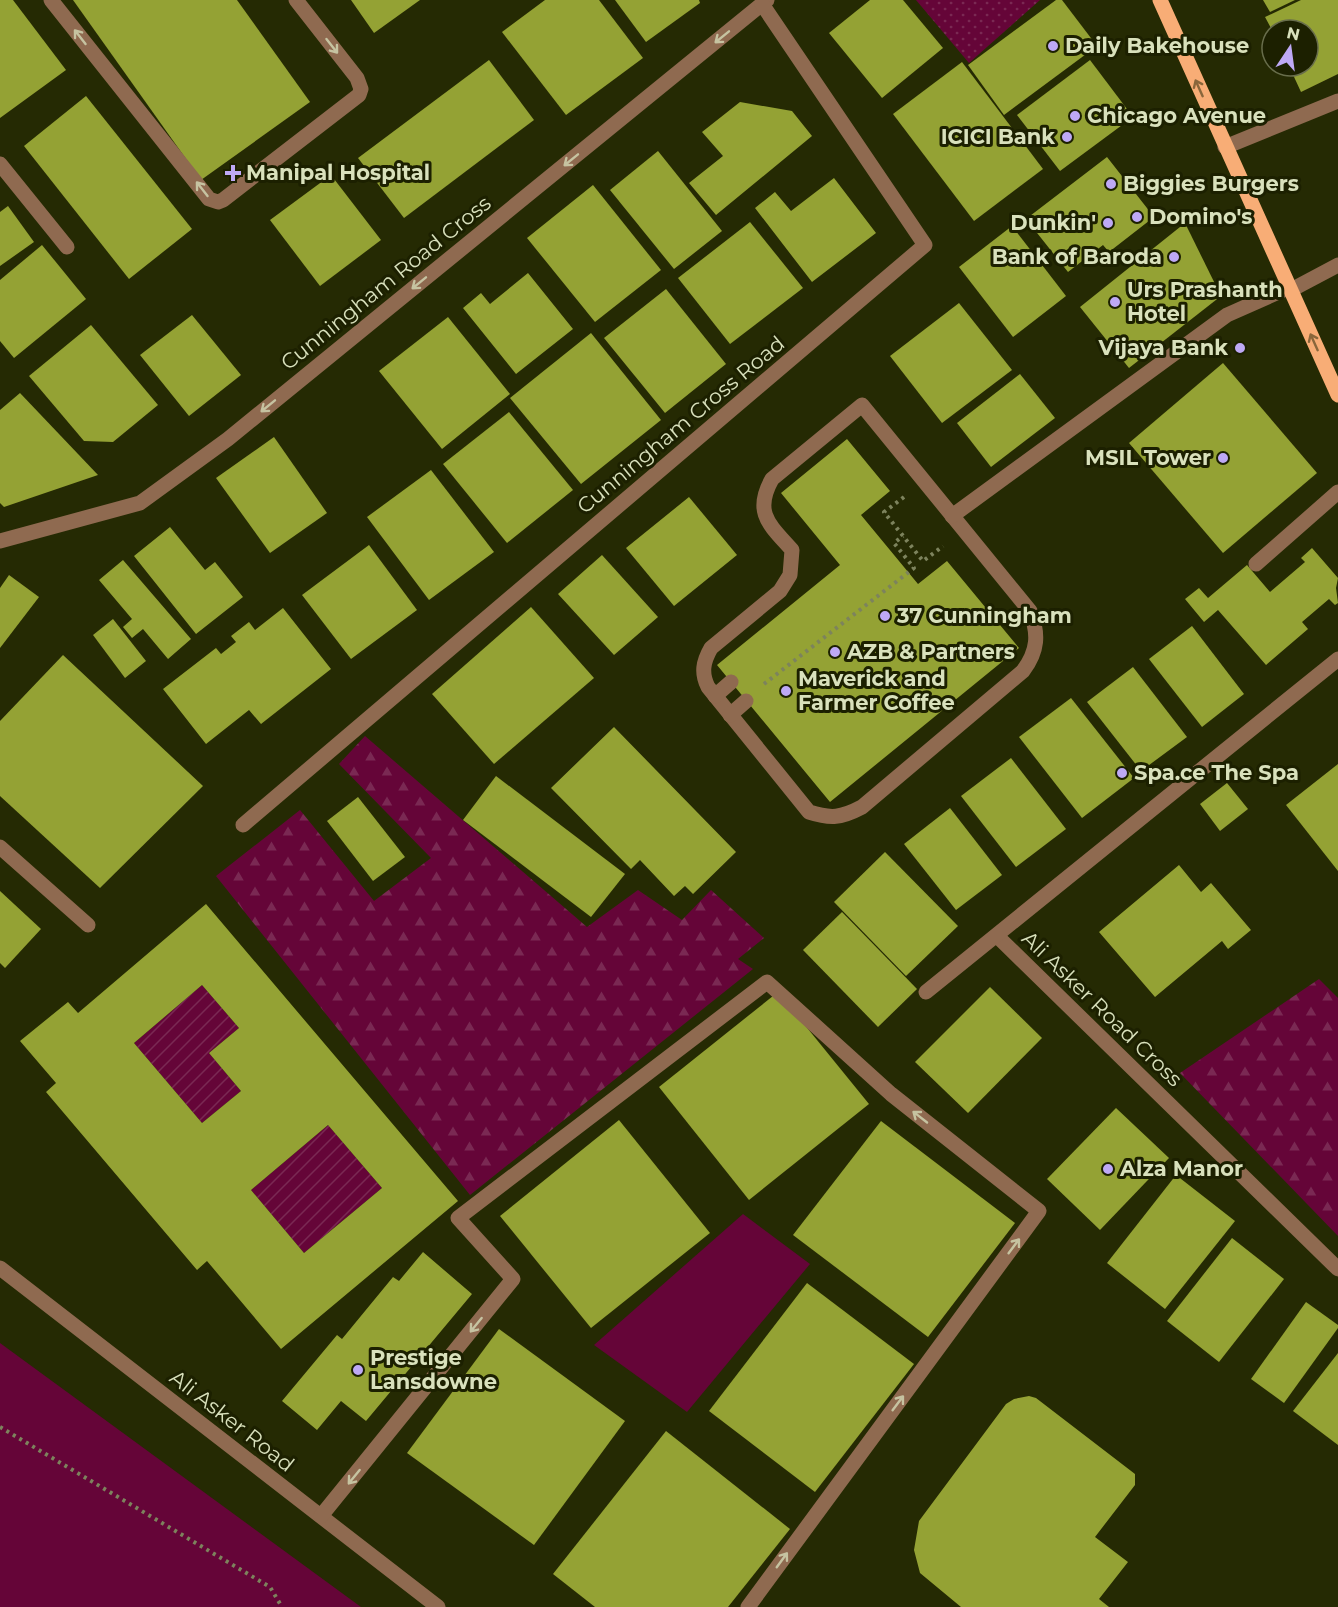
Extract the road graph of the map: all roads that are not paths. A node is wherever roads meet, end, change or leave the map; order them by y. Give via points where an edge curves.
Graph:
1 (51, 0) edge
2 (296, 0) edge
3 (1160, 0) edge
4 (765, 2) edge
5 (1338, 101) edge
6 (1225, 147) junction
7 (0, 164) edge
8 (67, 247) dead end
9 (1338, 265) edge
10 (1290, 289) junction
11 (1338, 394) edge
12 (1338, 492) edge
13 (951, 516) junction
14 (0, 541) edge
15 (1256, 564) dead end
16 (1338, 659) edge
17 (731, 682) dead end
18 (715, 696) junction
19 (746, 701) dead end
20 (730, 715) junction
21 (243, 825) dead end
22 (0, 847) edge
23 (88, 925) dead end
24 (997, 936) junction
25 (926, 992) dead end
26 (0, 1268) edge
27 (1338, 1269) edge
28 (321, 1516) junction
29 (438, 1607) edge
30 (748, 1607) edge

2 -> 1 street via 362,88 359,95 218,201 209,199
6 -> 3 main road
4 -> 14 street, Cunningham Road Cross via 228,439 140,503
4 - 21 street, Cunningham Cross Road via 925,245
5 - 6 street
6 - 10 main road
7 - 8 street
9 - 10 street
11 -> 10 main road
10 - 13 street via 1227,315
12 - 15 street
13 - 18 street via 862,405 772,479 766,490 763,502 767,522 792,550 790,575 780,591 711,648 703,670
13 - 20 street via 1030,612 1036,641 1023,671 862,807 833,818 809,812
16 - 24 street, Ali Asker Road Cross
17 - 18 street
18 - 20 street
19 - 20 street
22 - 23 street
24 - 25 street
24 - 27 street, Ali Asker Road Cross
26 - 28 street, Ali Asker Road
28 - 29 street, Ali Asker Road
30 -> 28 street via 1039,1211 891,1094 767,982 458,1218 513,1279

